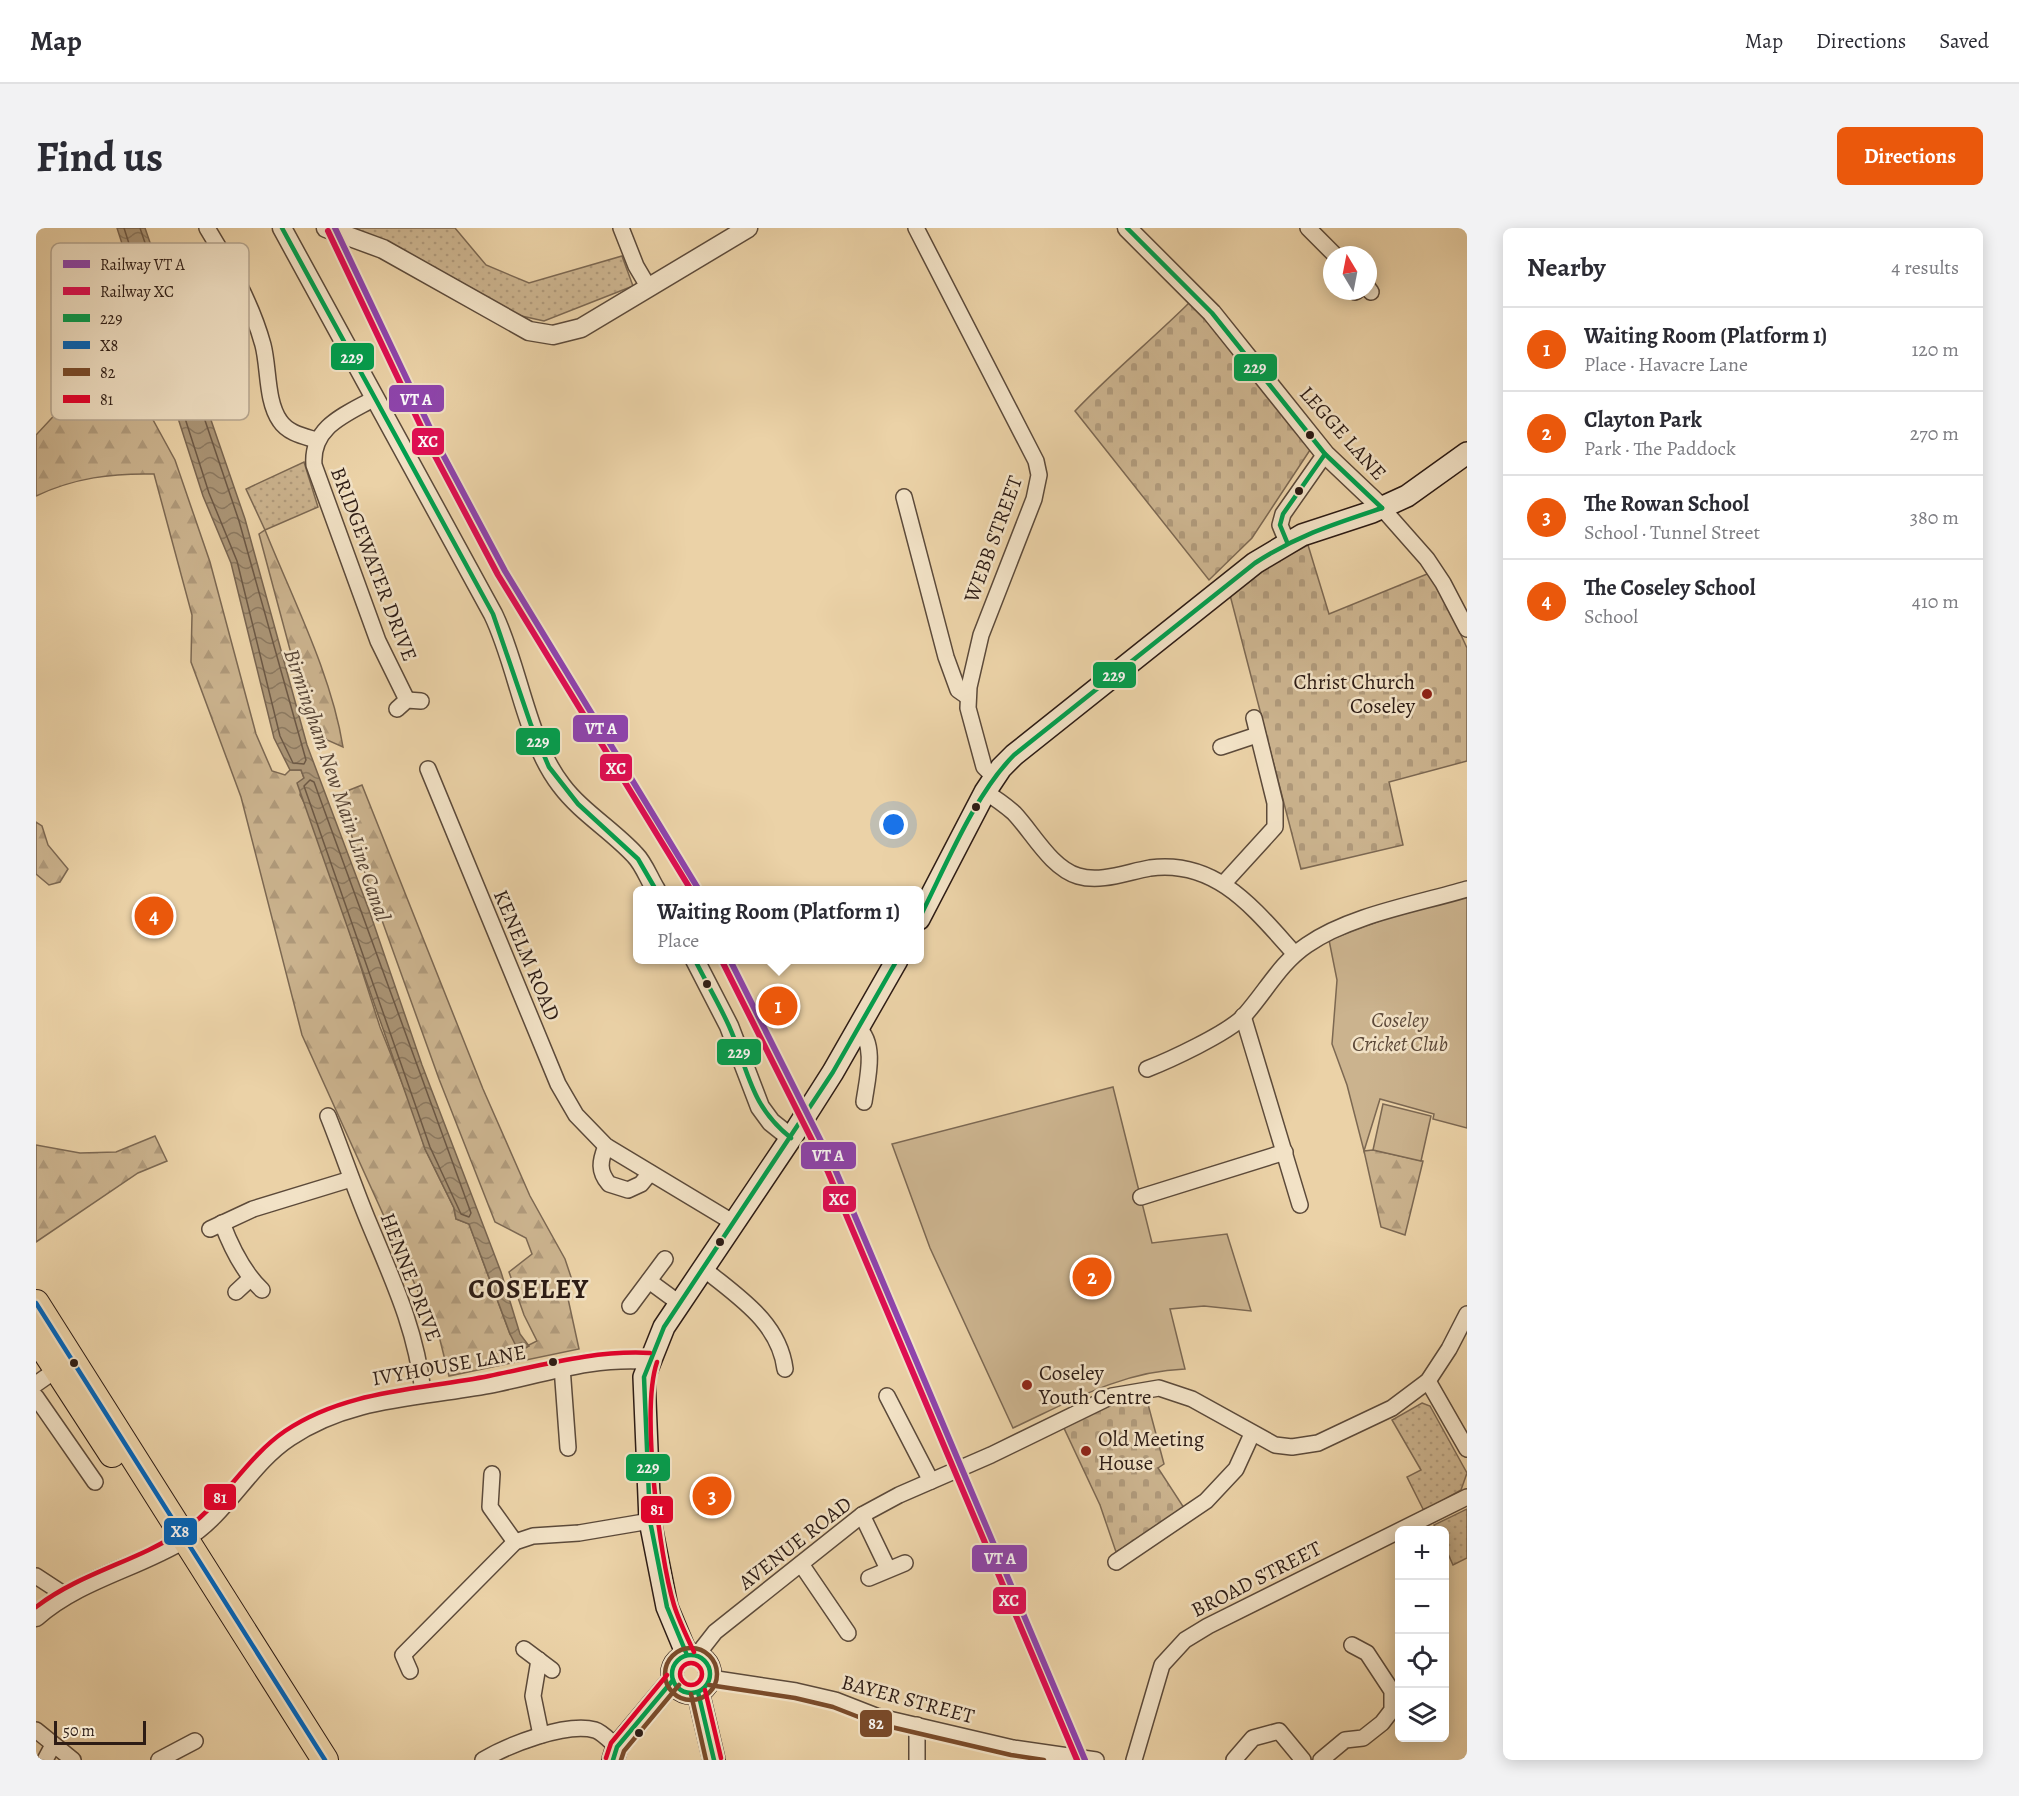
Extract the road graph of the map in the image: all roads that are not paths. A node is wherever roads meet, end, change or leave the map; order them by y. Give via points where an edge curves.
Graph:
1 (207, 228) edge
2 (282, 228) edge
3 (326, 228) edge
4 (621, 228) edge
5 (748, 228) edge
6 (916, 228) edge
7 (1127, 228) edge
8 (1308, 228) edge
9 (215, 243) edge
10 (1326, 246) edge
11 (649, 288) junction
12 (249, 308) edge
13 (375, 398) junction
14 (316, 440) junction
15 (1467, 453) edge
16 (1325, 454) junction
17 (904, 497) dead end
18 (1382, 508) junction
19 (1287, 542) junction
20 (1467, 629) edge
21 (968, 697) junction
22 (408, 703) dead end
23 (1254, 718) dead end
24 (1257, 735) junction
25 (1221, 747) dead end
26 (428, 769) dead end
27 (989, 784) junction
28 (1224, 883) junction
29 (653, 886) edge
30 (1467, 889) edge
31 (924, 909) edge
32 (1295, 954) junction
33 (696, 964) edge
34 (895, 964) edge
35 (1243, 1016) junction
36 (858, 1028) junction
37 (1154, 1061) dead end
38 (864, 1102) dead end
39 (328, 1116) dead end
40 (791, 1138) junction
41 (606, 1146) junction
42 (1285, 1152) junction
43 (650, 1173) junction
44 (351, 1179) junction
45 (1141, 1197) dead end
46 (1300, 1205) dead end
47 (734, 1224) junction
48 (665, 1259) dead end
49 (704, 1269) junction
50 (250, 1279) junction
51 (650, 1281) junction
52 (262, 1290) dead end
53 (236, 1292) dead end
54 (36, 1303) edge
55 (679, 1303) junction
56 (630, 1306) dead end
57 (1467, 1314) edge
58 (36, 1337) edge
59 (650, 1360) junction
60 (562, 1367) junction
61 (785, 1369) dead end
62 (55, 1371) edge
63 (1428, 1381) junction
64 (423, 1392) junction
65 (887, 1396) dead end
66 (36, 1397) edge
67 (1252, 1434) junction
68 (568, 1448) dead end
69 (1467, 1449) edge
70 (495, 1479) dead end
71 (931, 1481) junction
72 (95, 1482) dead end
73 (1467, 1497) edge
74 (862, 1515) junction
75 (650, 1521) junction
76 (178, 1542) junction
77 (515, 1542) junction
78 (1116, 1562) dead end
79 (904, 1563) dead end
80 (801, 1564) junction
81 (888, 1569) junction
82 (36, 1576) edge
83 (869, 1578) dead end
84 (65, 1595) junction
85 (36, 1617) edge
86 (848, 1633) dead end
87 (1352, 1645) dead end
88 (524, 1649) dead end
89 (692, 1655) junction
90 (539, 1660) junction
91 (552, 1670) dead end
92 (410, 1671) dead end
93 (673, 1680) junction
94 (704, 1685) junction
95 (917, 1725) junction
96 (36, 1730) edge
97 (541, 1735) junction
98 (195, 1741) dead end
99 (53, 1745) junction
100 (615, 1754) edge
101 (45, 1760) edge
102 (73, 1760) edge
103 (159, 1760) edge
104 (308, 1760) edge
105 (326, 1760) edge
106 (483, 1760) edge
107 (714, 1760) edge
108 (917, 1760) edge
109 (1096, 1760) edge
110 (1134, 1760) edge
111 (1234, 1760) edge
112 (1303, 1760) edge
113 (1321, 1760) edge

1 - 9 street
2 - 13 street
3 - 11 street via 383,249 541,335 581,328
4 - 11 street
5 - 11 street
6 - 21 street, WEBB STREET via 1036,461 1039,475 1034,499 981,634
7 - 16 street, LEGGE LANE via 1212,314
8 - 10 street
12 - 14 street via 267,363 279,420 297,434
13 - 14 street via 328,425
13 - 29 street via 503,635 554,773 573,798 637,856
14 - 22 street, BRIDGEWATER DRIVE via 317,474 378,641
15 - 18 main road via 1407,496
16 - 18 street, LEGGE LANE
16 - 19 street via 1283,514 1280,525
17 - 21 street via 946,657 958,690
18 - 19 main road
18 - 20 street via 1427,559
19 - 27 main road via 1234,578 1014,755
21 - 27 street, WEBB STREET
23 - 24 street
24 - 25 street
24 - 28 street via 1275,803 1275,826
26 - 41 street, KENELM ROAD via 558,1084 576,1115
27 - 28 street via 1059,864 1077,876 1098,878 1169,867 1206,874
27 - 31 main road
28 - 32 street via 1251,905
30 - 32 street via 1358,921 1328,933
32 - 35 street
33 - 40 street via 729,1026 760,1107
34 - 36 main road
35 - 37 street via 1230,1027
35 - 42 street
36 - 38 street via 864,1033 869,1050
36 - 40 main road
39 - 44 street, HENNE DRIVE
40 - 47 main road
41 - 43 street, KENELM ROAD
41 - 43 street via 600,1164 609,1184 628,1190
42 - 45 street
42 - 46 street
43 - 47 street, KENELM ROAD
44 - 50 street via 253,1209 216,1226
44 - 64 street, HENNE DRIVE via 412,1327
47 - 49 main road
48 - 51 street
49 - 55 main road
49 - 61 street via 760,1315 773,1334
50 - 52 street
50 - 53 street
51 - 55 street
51 - 56 street
54 - 62 highway
55 - 59 main road
57 - 63 street, AVENUE ROAD
58 - 62 highway
59 - 60 street, IVYHOUSE LANE via 623,1358
59 - 75 main road via 645,1377 644,1419
60 - 64 street, IVYHOUSE LANE via 489,1384
60 - 68 street
62 - 76 highway
63 - 67 street, AVENUE ROAD via 1392,1408 1318,1443 1275,1445
63 - 69 street
64 - 76 street, IVYHOUSE LANE via 361,1404 302,1428 276,1447 220,1509
65 - 71 street
66 - 72 street
67 - 71 street, AVENUE ROAD via 1192,1399 1159,1388 1112,1396
67 - 78 street via 1236,1469 1206,1501
70 - 77 street via 490,1507
71 - 74 street, AVENUE ROAD
73 - 110 street, BROAD STREET via 1185,1640 1162,1665
74 - 80 street, AVENUE ROAD
74 - 81 street
75 - 77 street via 532,1536
75 - 89 main road via 667,1607
76 - 84 street, IVYHOUSE LANE
76 - 104 highway
76 - 105 highway via 253,1641
77 - 92 street via 403,1655
79 - 81 street
80 - 86 street
80 - 89 street, AVENUE ROAD
81 - 83 street
82 - 84 street
84 - 85 street, IVYHOUSE LANE
87 - 113 street via 1367,1653 1392,1691 1392,1710 1363,1738 1345,1740
88 - 90 street
89 - 93 main road via 677,1661
89 - 94 main road via 709,1665
90 - 91 street
90 - 97 street via 533,1696
93 - 94 main road via 681,1690
93 - 100 main road
94 - 95 street, BAYER STREET via 796,1691
94 - 107 main road
95 - 108 street
95 - 109 street, BAYER STREET via 1039,1753
96 - 99 street
97 - 100 street via 596,1730
97 - 106 street
98 - 103 street
99 - 101 street
99 - 102 street
111 - 112 street via 1253,1738 1279,1731

